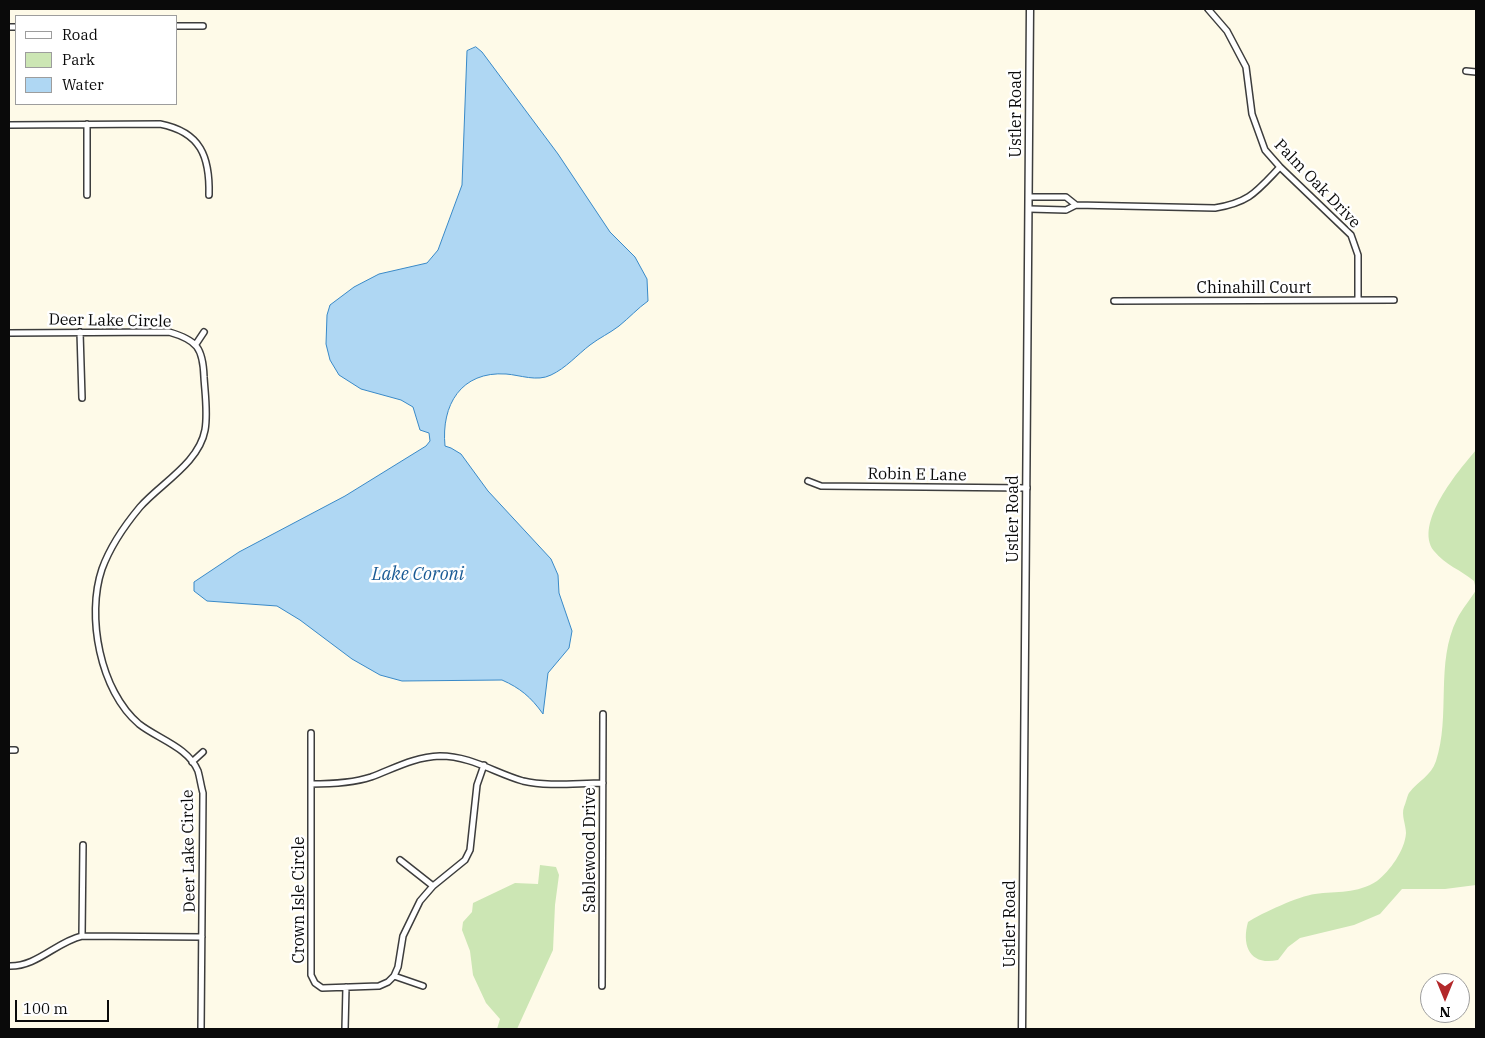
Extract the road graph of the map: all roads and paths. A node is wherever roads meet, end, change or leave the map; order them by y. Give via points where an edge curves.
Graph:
1 (1030, 9) edge
2 (1208, 9) edge
3 (178, 26) edge
4 (203, 26) dead end
5 (1466, 71) dead end
6 (1476, 72) edge
7 (87, 124) junction
8 (9, 125) edge
9 (1280, 167) junction
10 (87, 195) dead end
11 (209, 195) dead end
12 (1029, 197) junction
13 (1053, 197) junction
14 (1076, 205) junction
15 (1029, 208) junction
16 (1053, 209) junction
17 (1358, 300) junction
18 (1394, 300) dead end
19 (1114, 301) dead end
20 (80, 332) junction
21 (204, 332) dead end
22 (9, 333) edge
23 (196, 344) junction
24 (82, 398) dead end
25 (808, 481) dead end
26 (1027, 488) junction
27 (603, 714) dead end
28 (311, 733) dead end
29 (9, 750) edge
30 (15, 750) dead end
31 (203, 752) dead end
32 (192, 762) junction
33 (484, 765) junction
34 (603, 783) junction
35 (311, 784) junction
36 (83, 845) dead end
37 (400, 860) dead end
38 (433, 886) junction
39 (82, 936) junction
40 (202, 938) junction
41 (9, 966) edge
42 (394, 976) junction
43 (423, 986) dead end
44 (602, 986) dead end
45 (346, 987) junction
46 (201, 1029) edge
47 (346, 1029) edge
48 (1022, 1029) edge

1 - 12 street, Ustler Road
2 - 9 street, Palm Oak Drive via 1227,31 1246,67 1256,131 1265,150
3 - 4 street
5 - 6 street
7 - 8 street
7 - 10 street
7 - 11 street via 160,124 188,134 205,154
9 - 14 street via 1247,200 1234,205 1215,208
9 - 17 street, Palm Oak Drive via 1351,235 1358,255
12 - 13 street
12 - 15 street, Ustler Road
13 - 14 street via 1066,198
13 - 16 street
14 - 16 street via 1066,210
15 - 16 street
15 - 26 street, Ustler Road
17 - 18 street, Chinahill Court
17 - 19 street, Chinahill Court
20 - 22 street, Deer Lake Circle
20 - 23 street, Deer Lake Circle via 169,332 185,336
20 - 24 street
21 - 23 street
23 - 32 street, Deer Lake Circle via 203,358 205,430 192,456 140,507 119,535 102,569 95,619 105,671 120,700 138,723 187,755
25 - 26 street, Robin E Lane via 821,486
26 - 48 street, Ustler Road
27 - 34 street, Sablewood Drive
28 - 35 street, Crown Isle Circle
29 - 30 street
31 - 32 street
32 - 40 street, Deer Lake Circle via 203,793
33 - 34 street via 525,781
33 - 35 street via 453,757 427,757 371,777 333,784
33 - 38 street via 477,785 470,850 466,860
34 - 44 street, Sablewood Drive
35 - 45 street, Crown Isle Circle via 311,975 322,988
36 - 39 street
37 - 38 street
38 - 42 street via 410,917
39 - 40 street
39 - 41 street via 70,939 31,962
40 - 46 street, Deer Lake Circle
42 - 43 street
42 - 45 street, Crown Isle Circle via 379,986
45 - 47 street

